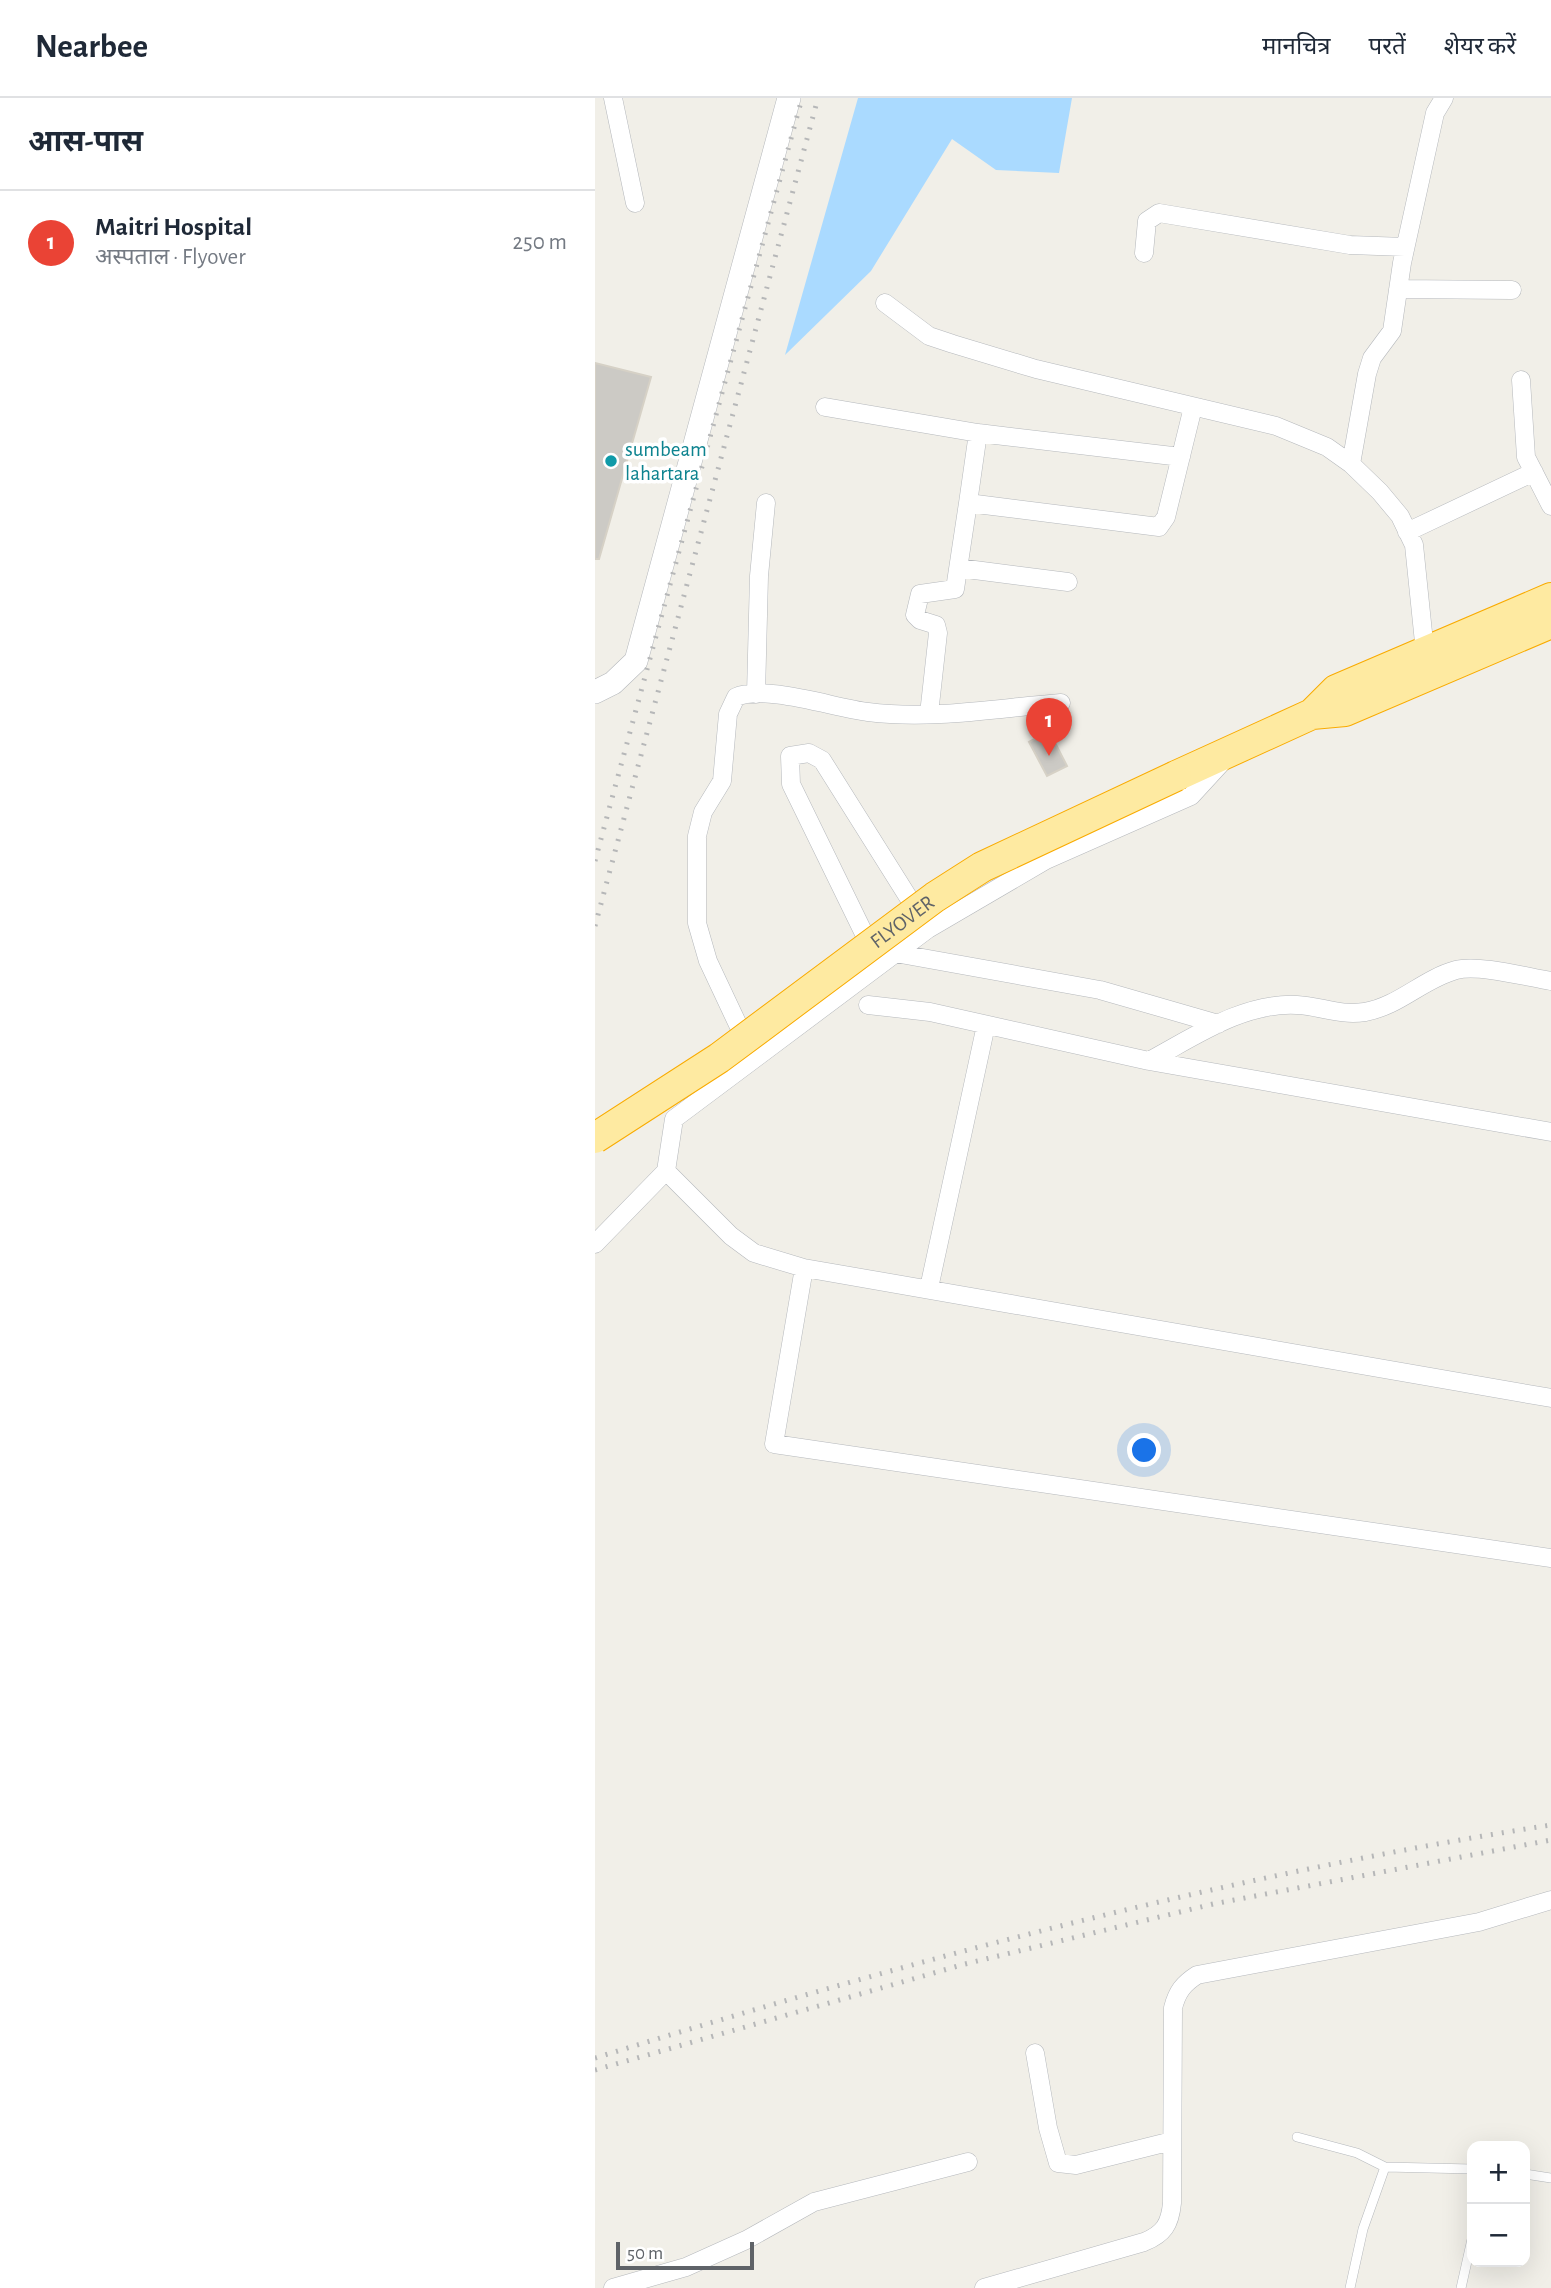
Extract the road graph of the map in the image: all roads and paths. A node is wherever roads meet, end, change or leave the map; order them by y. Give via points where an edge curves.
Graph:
1 (613, 98) edge
2 (789, 98) edge
3 (1444, 98) edge
4 (635, 203) dead end
5 (1405, 247) junction
6 (1144, 253) dead end
7 (1398, 289) junction
8 (1512, 290) dead end
9 (885, 303) dead end
10 (1521, 380) dead end
11 (825, 407) dead end
12 (1193, 407) junction
13 (978, 433) junction
14 (1181, 457) junction
15 (1351, 464) junction
16 (1534, 472) junction
17 (766, 503) dead end
18 (968, 503) junction
19 (1551, 506) edge
20 (1407, 532) junction
21 (959, 568) junction
22 (1068, 582) dead end
23 (1551, 598) edge
24 (1551, 623) edge
25 (1425, 652) junction
26 (595, 692) edge
27 (756, 694) junction
28 (1061, 703) dead end
29 (929, 714) junction
30 (1312, 714) junction
31 (1234, 749) junction
32 (928, 929) junction
33 (895, 953) junction
34 (879, 965) junction
35 (1551, 981) edge
36 (868, 1005) dead end
37 (1218, 1024) junction
38 (986, 1025) junction
39 (755, 1060) junction
40 (1149, 1061) junction
41 (1551, 1132) edge
42 (595, 1138) edge
43 (666, 1171) junction
44 (595, 1244) edge
45 (804, 1268) junction
46 (929, 1289) junction
47 (1551, 1398) edge
48 (1551, 1558) edge
49 (1551, 1900) edge
50 (1035, 2053) dead end
51 (1297, 2137) dead end
52 (1172, 2141) junction
53 (968, 2162) dead end
54 (1385, 2166) junction
55 (1467, 2169) edge
56 (1530, 2175) edge
57 (1551, 2178) edge
58 (1467, 2261) edge
59 (613, 2288) edge
60 (984, 2288) edge
61 (1350, 2288) edge
62 (1461, 2288) edge

1 - 4 street
2 - 26 street via 636,661 613,683
3 - 5 street via 1435,113
5 - 6 street via 1350,245 1160,213 1147,221
5 - 7 street
7 - 8 street
7 - 15 street via 1392,331 1372,358 1367,374
9 - 12 street via 929,336
10 - 16 street via 1526,457
11 - 13 street
12 - 14 street
12 - 15 street via 1276,426 1327,447
13 - 14 street
13 - 18 street
14 - 18 street via 1166,517 1159,527
15 - 20 street via 1380,492
16 - 19 street
16 - 20 street
17 - 27 street
18 - 21 street
20 - 25 street via 1414,545
21 - 22 street
21 - 29 street via 955,589 920,593 915,615 936,625 938,633
23 - 25 highway
24 - 30 highway via 1345,710
25 - 30 highway via 1336,690
27 - 29 street via 869,712
27 - 39 street via 742,694 731,703 722,781 703,812 697,836 701,943
28 - 29 street
30 - 31 highway, FLYOVER
31 - 32 street via 1191,796 1046,860
31 - 42 highway, FLYOVER, bridge via 982,867 719,1058
32 - 33 street
32 - 34 street via 822,761 809,753 790,756 791,784
33 - 34 street
33 - 37 street via 1100,990
34 - 39 street
35 - 37 street via 1458,969 1366,1012 1343,1014 1297,1004
36 - 38 street
37 - 40 street
38 - 40 street
38 - 46 street
39 - 43 street via 674,1119
40 - 41 street
43 - 44 street
43 - 45 street via 754,1253
45 - 46 street
45 - 48 street via 773,1444
46 - 47 street
49 - 52 street via 1479,1922 1197,1975 1184,1984 1173,2008
50 - 52 street via 1058,2163 1076,2165
51 - 54 lane via 1357,2153
52 - 60 street via 1171,2217 1158,2236
53 - 59 street via 814,2202 686,2267
54 - 55 lane
54 - 61 lane via 1363,2229
56 - 57 lane
58 - 62 lane

